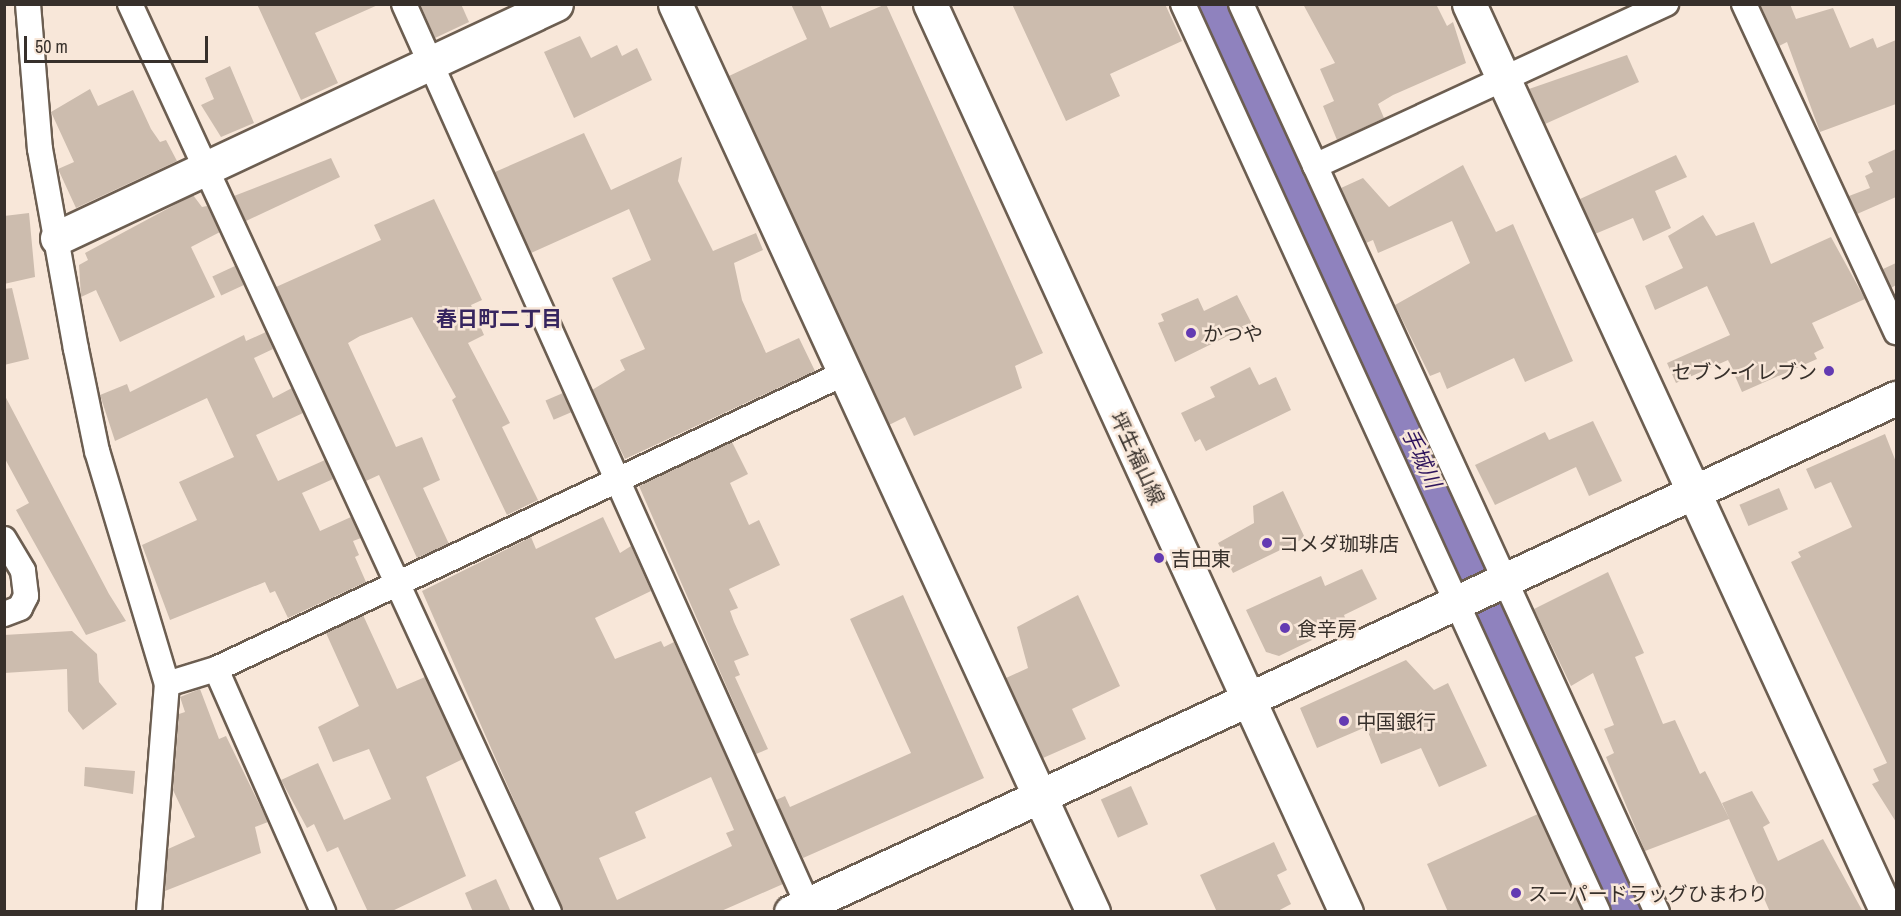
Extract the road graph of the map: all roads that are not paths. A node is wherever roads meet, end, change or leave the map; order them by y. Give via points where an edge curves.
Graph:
1 (28, 4) edge
2 (130, 4) edge
3 (404, 4) edge
4 (556, 4) edge
5 (675, 4) edge
6 (930, 4) edge
7 (1183, 4) edge
8 (1241, 4) edge
9 (1469, 4) edge
10 (1666, 4) edge
11 (1744, 4) edge
12 (430, 63) junction
13 (1504, 81) junction
14 (1315, 166) junction
15 (204, 169) junction
16 (57, 238) junction
17 (1896, 332) edge
18 (845, 373) junction
19 (1896, 398) edge
20 (617, 481) junction
21 (1693, 495) junction
22 (4, 539) edge
23 (396, 582) junction
24 (1480, 591) junction
25 (4, 614) edge
26 (216, 669) junction
27 (167, 684) junction
28 (1250, 702) junction
29 (1039, 798) junction
30 (803, 909) edge
31 (149, 912) edge
32 (323, 912) edge
33 (549, 912) edge
34 (1093, 912) edge
35 (1346, 912) edge
36 (1598, 912) edge
37 (1658, 912) edge
38 (1887, 912) edge

1 - 16 street via 40,149
2 - 15 street
3 - 12 street
4 - 12 street
5 - 18 street
6 - 28 street, 坪生福山線
7 - 24 street
8 - 14 street
9 - 13 street
10 - 13 street
11 - 17 street
12 - 15 street
12 - 20 street
13 - 14 street
13 - 21 street
14 - 24 street
15 - 16 street
15 - 23 street
16 - 27 street via 97,451
18 - 20 street
18 - 29 street
19 - 21 street
20 - 23 street
20 - 30 street
21 - 24 street
21 - 38 street
22 - 25 street via 23,571 26,596 20,608
23 - 26 street
23 - 33 street
24 - 28 street
24 - 36 street
24 - 37 street
26 - 27 street
26 - 32 street
27 - 31 street
28 - 29 street
28 - 35 street, 坪生福山線
29 - 30 street
29 - 34 street

